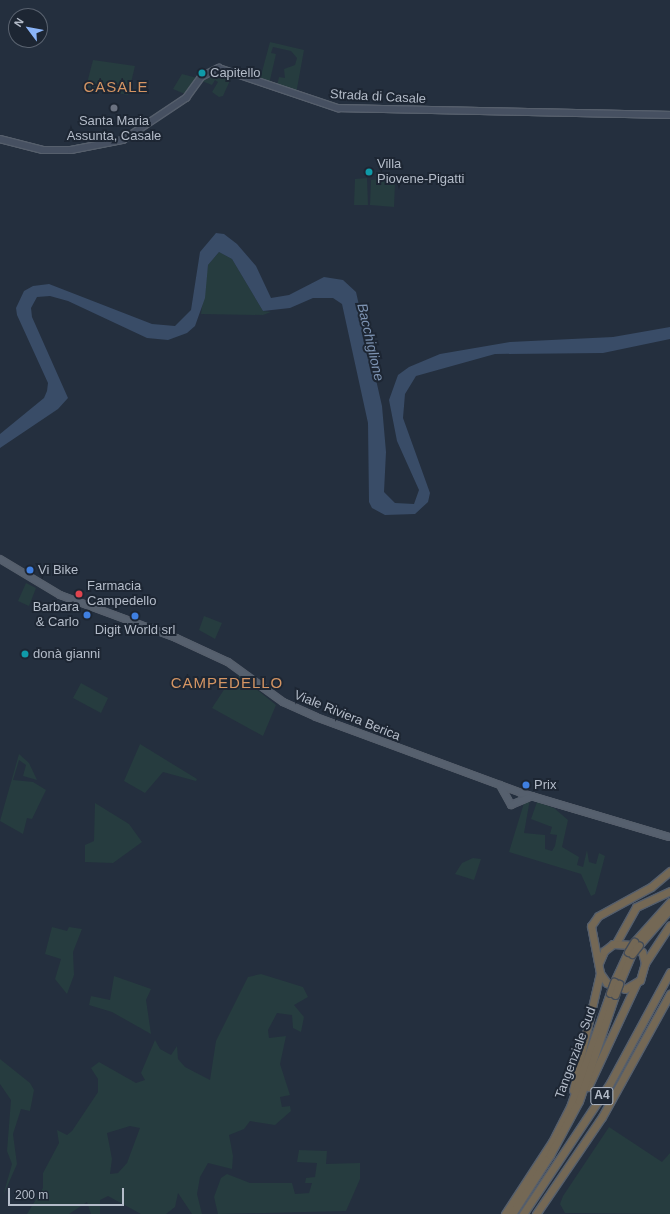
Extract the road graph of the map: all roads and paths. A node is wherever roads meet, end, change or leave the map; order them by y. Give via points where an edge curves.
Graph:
1 (670, 115) edge
2 (0, 139) edge
3 (0, 559) edge
4 (500, 785) junction
5 (516, 791) junction
6 (532, 796) junction
7 (506, 798) junction
8 (521, 800) junction
9 (661, 834) junction
10 (670, 836) edge
11 (670, 840) edge
12 (670, 866) edge
13 (670, 871) edge
14 (662, 878) junction
15 (670, 891) edge
16 (670, 902) edge
17 (670, 909) edge
18 (670, 925) edge
19 (592, 938) junction
20 (636, 943) junction
21 (613, 945) junction
22 (599, 963) junction
23 (645, 963) junction
24 (670, 972) edge
25 (600, 973) junction
26 (636, 984) junction
27 (613, 994) junction
28 (670, 994) edge
29 (579, 1101) junction
30 (558, 1130) junction
31 (505, 1214) edge
32 (512, 1214) edge
33 (523, 1214) edge
34 (536, 1214) edge

1 - 2 street, Strada di Casale via 338,108 219,68 201,77 186,98 123,140 71,150 27,147
3 - 4 main road, Viale Riviera Berica via 60,596 176,638 228,662 295,708
4 - 5 main road, Viale Riviera Berica
4 - 7 main road
5 - 6 main road, Viale Riviera Berica
5 - 7 main road
5 - 8 main road
6 - 8 main road
6 - 9 main road, Viale Riviera Berica
7 - 8 main road via 511,805
9 - 10 main road, Viale Riviera Berica
9 - 11 main road, Viale Riviera Berica
12 - 14 highway
13 - 14 highway
14 - 19 highway via 598,916 591,926
15 - 21 highway via 636,907
16 - 20 highway, Tangenziale Sud
17 - 20 highway, Tangenziale Sud
18 - 23 highway
19 - 21 highway via 600,946
19 - 22 highway
20 - 27 highway, Tangenziale Sud, bridge
21 - 22 highway
21 - 23 highway via 628,943 638,948
22 - 25 highway
23 - 26 highway via 643,975
24 - 33 highway, A4 via 610,1084
25 - 26 highway via 612,987 624,989
25 - 30 highway via 583,1056
26 - 29 highway via 605,1054
27 - 29 highway, Tangenziale Sud
27 - 30 highway, Tangenziale Sud via 580,1083
28 - 34 highway, A4 via 602,1117
29 - 32 highway, Tangenziale Sud via 550,1155
30 - 31 highway, Tangenziale Sud

